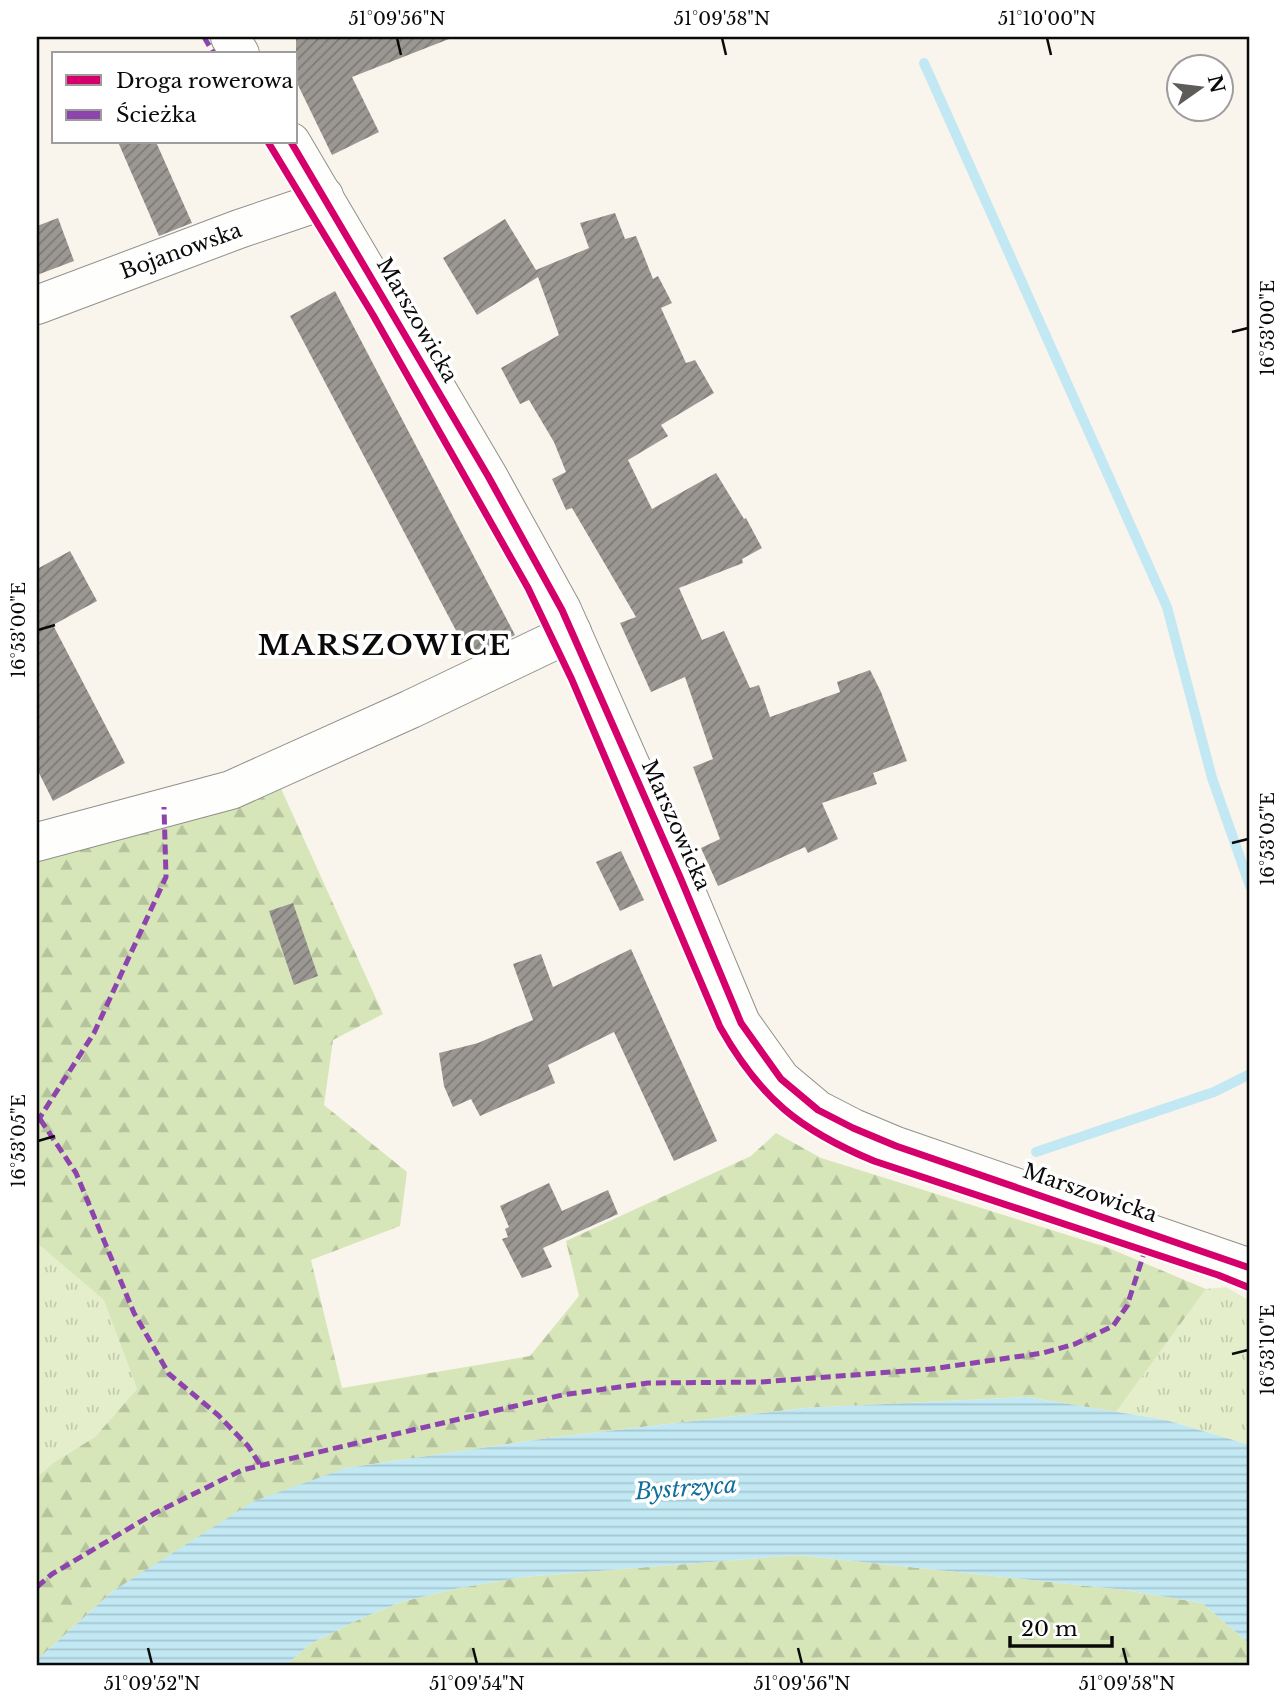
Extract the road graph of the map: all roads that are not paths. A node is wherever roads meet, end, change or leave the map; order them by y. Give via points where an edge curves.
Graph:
1 (291, 144) edge
2 (324, 196) junction
3 (37, 305) edge
4 (572, 632) junction
5 (37, 842) edge
6 (1250, 1268) edge

1 - 2 street, Marszowicka
2 - 3 street, Bojanowska
2 - 4 street, Marszowicka via 488,476
4 - 5 street via 231,790
4 - 6 street, Marszowicka via 741,1023 782,1079 818,1110 875,1137

